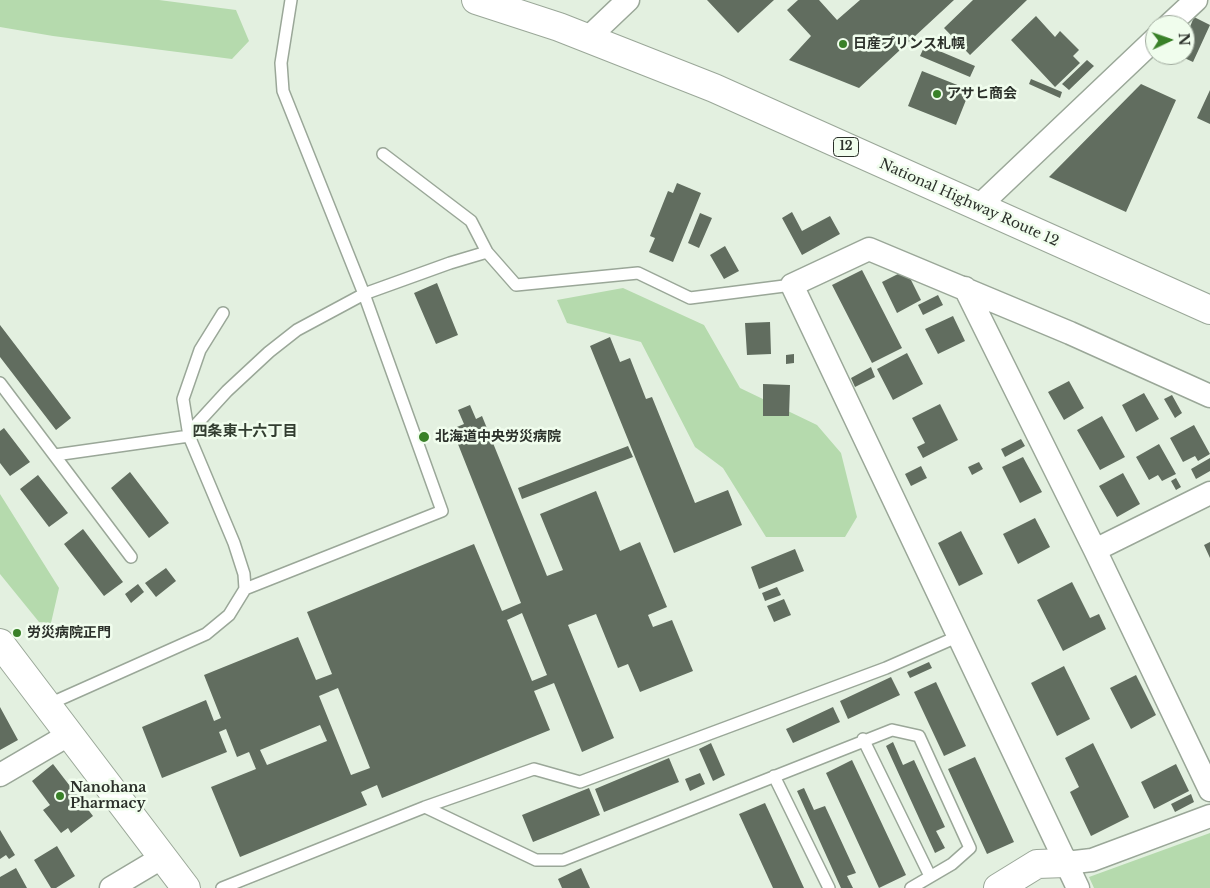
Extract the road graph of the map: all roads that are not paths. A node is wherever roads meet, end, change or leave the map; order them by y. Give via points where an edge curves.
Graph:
1 (291, 0) edge
2 (476, 0) edge
3 (628, 0) edge
4 (1196, 0) edge
5 (1180, 15) edge
6 (588, 38) junction
7 (1145, 48) edge
8 (383, 154) dead end
9 (978, 207) junction
10 (487, 252) junction
11 (792, 285) junction
12 (965, 288) junction
13 (364, 294) junction
14 (1210, 310) edge
15 (223, 313) dead end
16 (0, 383) edge
17 (1210, 396) edge
18 (189, 436) junction
19 (54, 455) junction
20 (1210, 492) edge
21 (1095, 550) junction
22 (131, 556) dead end
23 (245, 589) junction
24 (959, 636) junction
25 (0, 643) edge
26 (47, 705) junction
27 (70, 734) junction
28 (863, 740) junction
29 (0, 776) edge
30 (774, 776) junction
31 (1210, 790) edge
32 (425, 807) junction
33 (1210, 816) edge
34 (163, 857) junction
35 (1066, 863) junction
36 (930, 876) junction
37 (112, 888) edge
38 (186, 888) edge
39 (222, 888) edge
40 (829, 888) edge
41 (911, 888) edge
42 (998, 888) edge
43 (1078, 888) edge

1 - 13 lane via 281,63 283,91
2 - 6 main road, National Highway Route 12 / 12
3 - 6 street
4 - 5 street
6 - 9 main road, National Highway Route 12 / 12 via 714,88
7 - 9 street
8 - 10 lane via 471,221
9 - 14 main road, National Highway Route 12 / 12
10 - 11 lane via 516,286 638,273 690,298
10 - 13 lane
11 - 12 street via 869,249
11 - 24 street
12 - 17 street
12 - 21 street
13 - 18 lane via 297,330 268,352 227,391
13 - 23 lane via 442,511
15 - 18 lane via 200,350 183,399
16 - 19 lane
18 - 19 lane
18 - 23 lane via 234,543 244,574
19 - 22 lane
20 - 21 street
21 - 31 street
23 - 26 lane via 229,615 206,634
24 - 32 lane via 886,668 580,782 534,769
24 - 35 street
25 - 26 main road
26 - 27 main road
27 - 29 street
27 - 34 main road
28 - 30 lane
28 - 36 lane
28 - 36 lane via 892,730 919,736 970,848 952,864
30 - 32 lane via 563,860 536,860
30 - 40 lane
32 - 39 lane
33 - 35 street via 1092,860
34 - 37 street
34 - 38 main road
35 - 42 main road via 1037,864
35 - 43 street
36 - 41 lane

